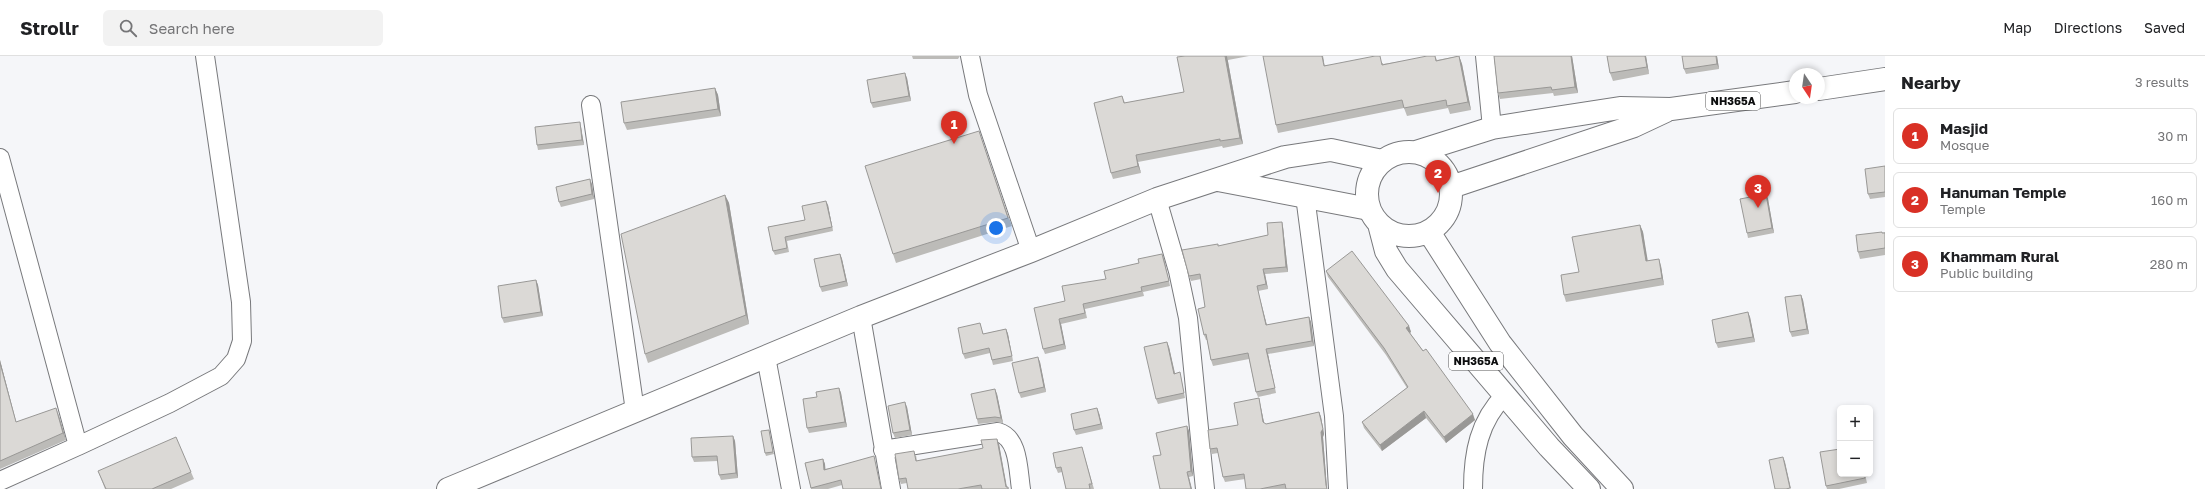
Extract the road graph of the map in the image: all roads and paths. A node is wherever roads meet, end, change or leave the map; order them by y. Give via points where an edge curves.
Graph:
1 (205, 56) edge
2 (970, 56) edge
3 (1485, 56) edge
4 (1885, 79) edge
5 (1825, 88) edge
6 (1789, 93) edge
7 (591, 105) dead end
8 (1671, 109) junction
9 (1492, 128) junction
10 (1416, 152) junction
11 (0, 158) edge
12 (1382, 161) junction
13 (1215, 179) junction
14 (1452, 187) junction
15 (1305, 196) junction
16 (1157, 199) junction
17 (1374, 217) junction
18 (1429, 232) junction
19 (1031, 251) junction
20 (861, 317) junction
21 (766, 357) junction
22 (1505, 395) junction
23 (635, 411) junction
24 (78, 446) junction
25 (883, 450) junction
26 (0, 481) edge
27 (448, 489) edge
28 (791, 489) edge
29 (891, 489) edge
30 (1021, 489) edge
31 (1205, 489) edge
32 (1338, 489) edge
33 (1472, 489) edge
34 (1589, 489) edge
35 (1622, 489) edge

1 - 24 street via 241,302 242,341 236,358 221,376 170,404
2 - 19 street via 978,95
3 - 9 street
4 - 5 main road
6 - 8 main road, NH365A
7 - 23 street
8 - 9 main road, NH365A via 1620,108
8 - 14 main road, NH365A via 1634,126
9 - 10 main road, NH365A
10 - 12 main road, NH365A via 1398,153
10 - 14 main road, NH365A via 1433,158 1445,171
11 - 24 street
12 - 13 main road via 1331,150 1285,157
12 - 17 main road, NH365A via 1371,174 1366,192
13 - 15 main road
13 - 16 main road
14 - 18 main road via 1451,205 1442,221
15 - 17 main road
15 - 32 street via 1334,416
16 - 19 main road
16 - 31 street via 1188,318
17 - 18 main road via 1394,234 1411,237
17 - 22 main road, NH365A via 1386,251 1397,270
18 - 35 main road, NH365A via 1500,343 1573,436
19 - 20 main road
20 - 21 main road
20 - 25 street
21 - 23 main road
21 - 28 street
22 - 33 street via 1492,408 1479,434 1472,466
22 - 34 main road, NH365A
23 - 27 main road
24 - 26 street
25 - 29 street
25 - 30 street via 998,432 1011,440

